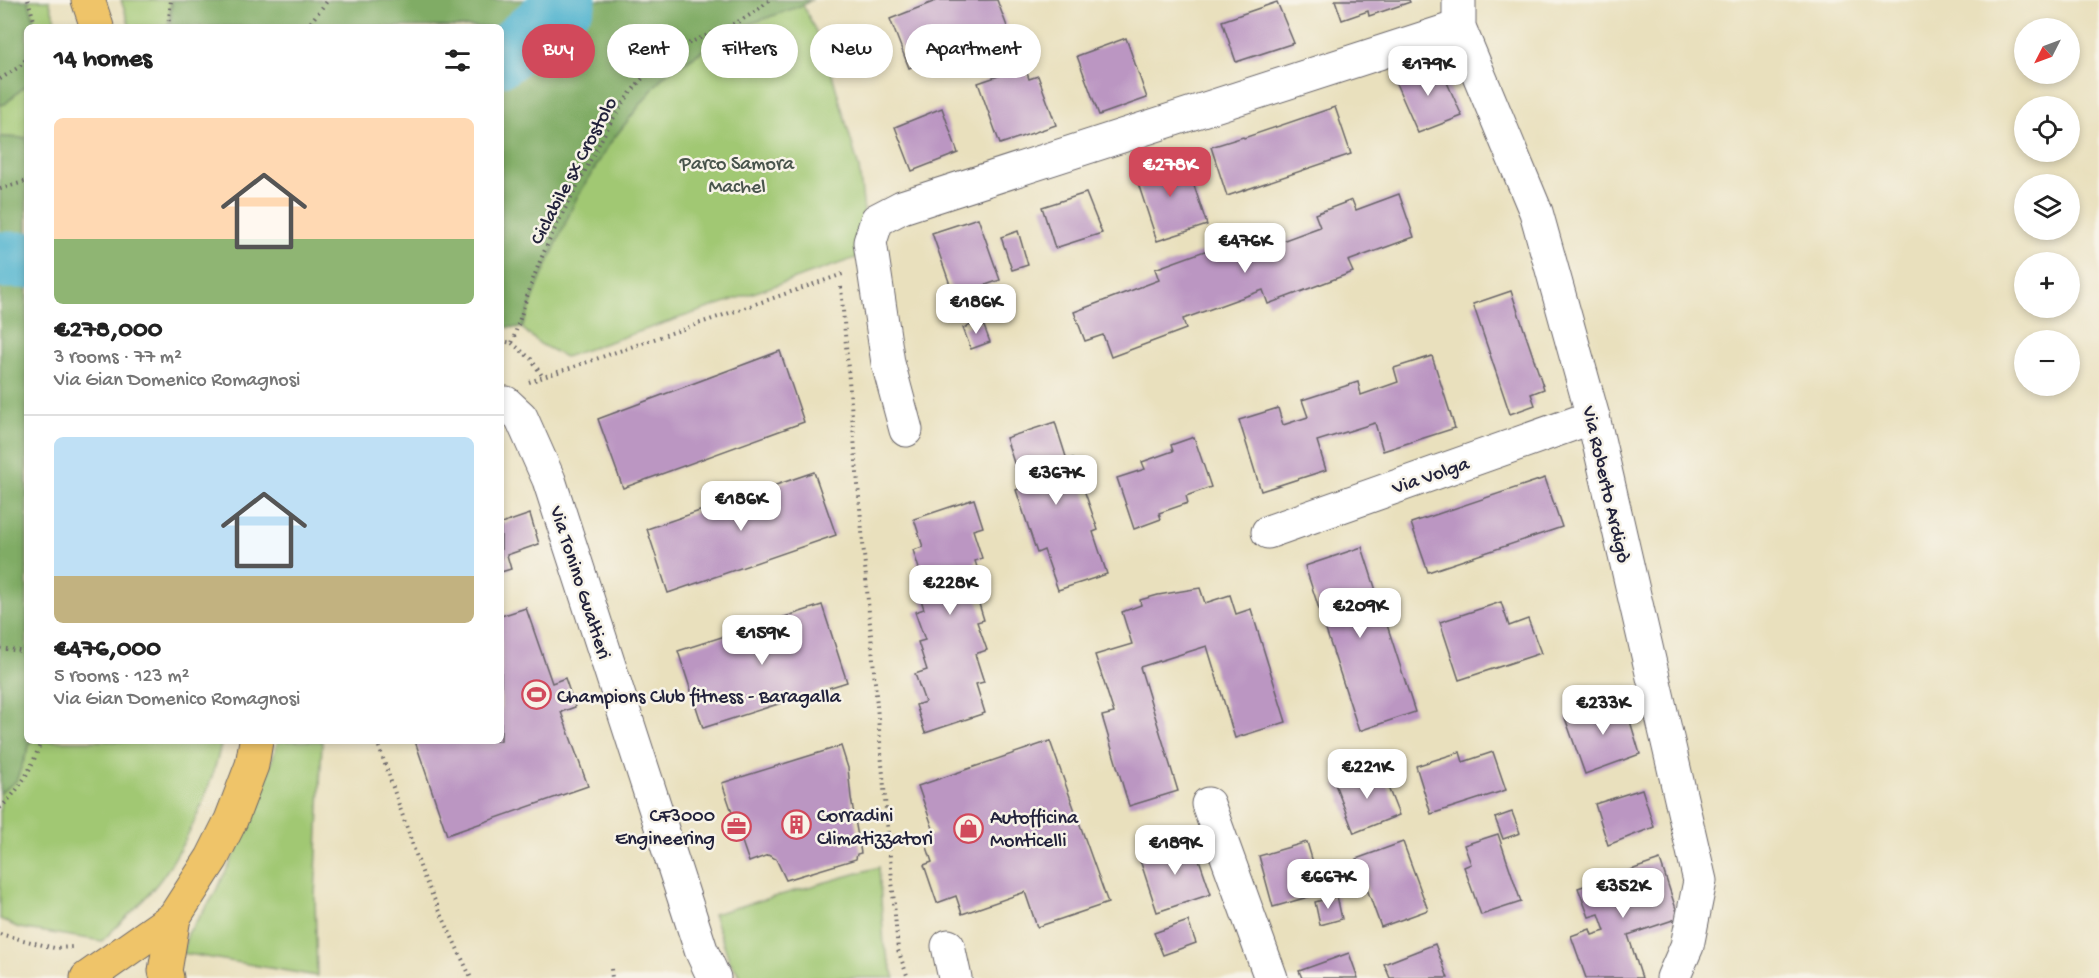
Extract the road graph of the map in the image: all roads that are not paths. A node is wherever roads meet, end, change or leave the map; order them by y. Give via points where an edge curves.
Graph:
1 (88, 0) edge
2 (1459, 14) edge
3 (96, 24) edge
4 (504, 404) edge
5 (1593, 417) junction
6 (906, 429) dead end
7 (1268, 532) dead end
8 (256, 744) edge
9 (1208, 804) dead end
10 (174, 917) junction
11 (948, 946) dead end
12 (87, 978) edge
13 (167, 978) edge
14 (714, 978) edge
15 (956, 978) edge
16 (1271, 978) edge
17 (1673, 978) edge

1 - 3 main road
2 - 5 street, Via Roberto Ardigò via 1536,212
2 - 6 street via 902,207 877,220 870,242 888,363
4 - 14 street, Via Tonino Gualtieri via 521,417 549,480 700,950
5 - 7 street, Via Volga
5 - 17 street, Via Roberto Ardigò via 1700,881 1687,946
8 - 10 main road via 252,765 231,819 212,858
9 - 16 street
10 - 12 main road
10 - 13 main road
11 - 15 street

